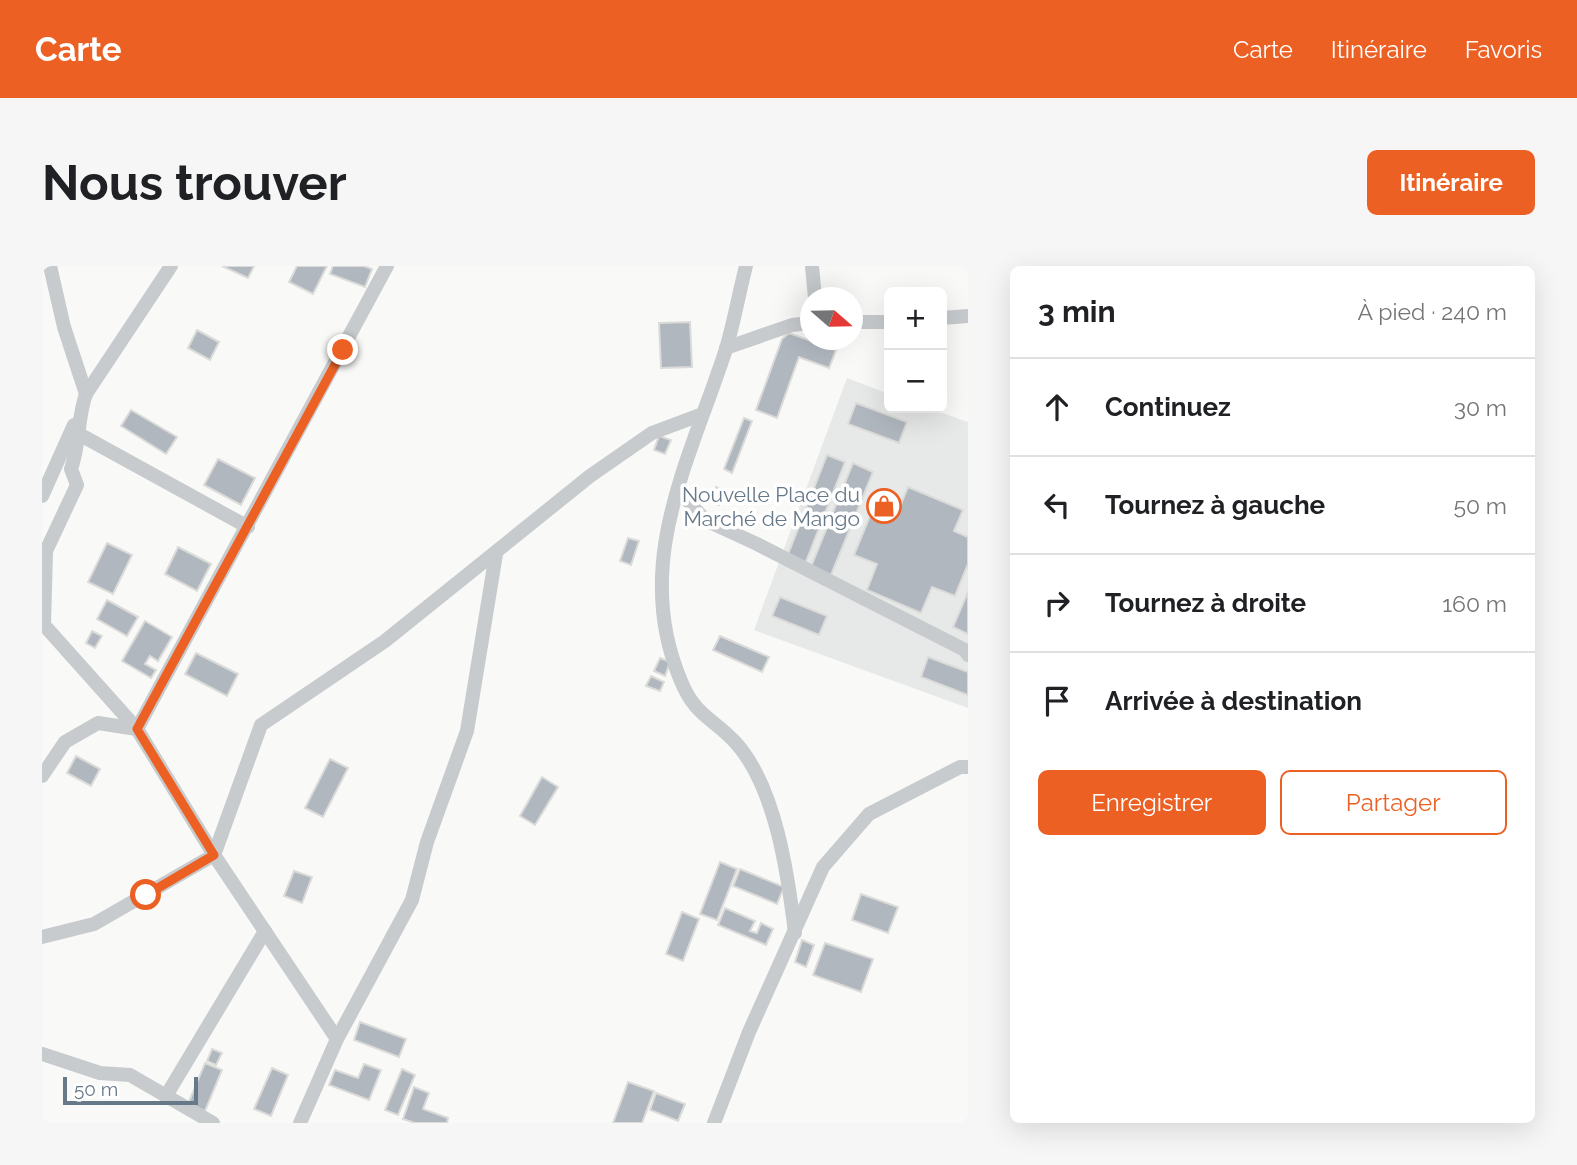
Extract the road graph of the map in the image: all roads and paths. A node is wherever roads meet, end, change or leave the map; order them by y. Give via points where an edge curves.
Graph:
1 (50, 266) edge
2 (172, 266) edge
3 (387, 266) edge
4 (746, 266) edge
5 (812, 266) edge
6 (814, 287) edge
7 (968, 316) edge
8 (947, 318) edge
9 (863, 322) edge
10 (884, 322) edge
11 (800, 324) edge
12 (726, 348) junction
13 (86, 394) junction
14 (79, 414) junction
15 (700, 415) junction
16 (77, 433) junction
17 (679, 491) junction
18 (42, 496) edge
19 (248, 527) junction
20 (496, 554) junction
21 (968, 655) edge
22 (137, 729) junction
23 (968, 766) edge
24 (42, 776) edge
25 (214, 855) junction
26 (265, 931) junction
27 (795, 933) junction
28 (42, 937) edge
29 (337, 1039) junction
30 (42, 1054) edge
31 (166, 1096) junction
32 (213, 1123) edge
33 (300, 1123) edge
34 (714, 1123) edge

1 - 13 street
2 - 13 street
3 - 19 street
4 - 12 street
5 - 6 street
7 - 8 street
9 - 10 street
11 - 12 street
12 - 15 street
13 - 14 street
14 - 16 street
14 - 18 street
15 - 17 street
15 - 20 street via 652,433 590,476
16 - 19 street
16 - 22 street via 71,469 77,485 46,551 44,625
17 - 21 street via 705,520
17 - 27 street via 660,565 667,642 680,681 699,713 736,744 760,777 774,813
19 - 22 street
20 - 25 street via 385,641 261,725
20 - 29 street via 467,730 427,842 412,900
22 - 24 street via 98,723 65,742
22 - 25 street
23 - 27 street via 869,814 823,867
25 - 26 street
25 - 28 street via 94,924
26 - 29 street
26 - 31 street
27 - 34 street
29 - 33 street
30 - 31 street via 100,1073 130,1075
31 - 32 street

